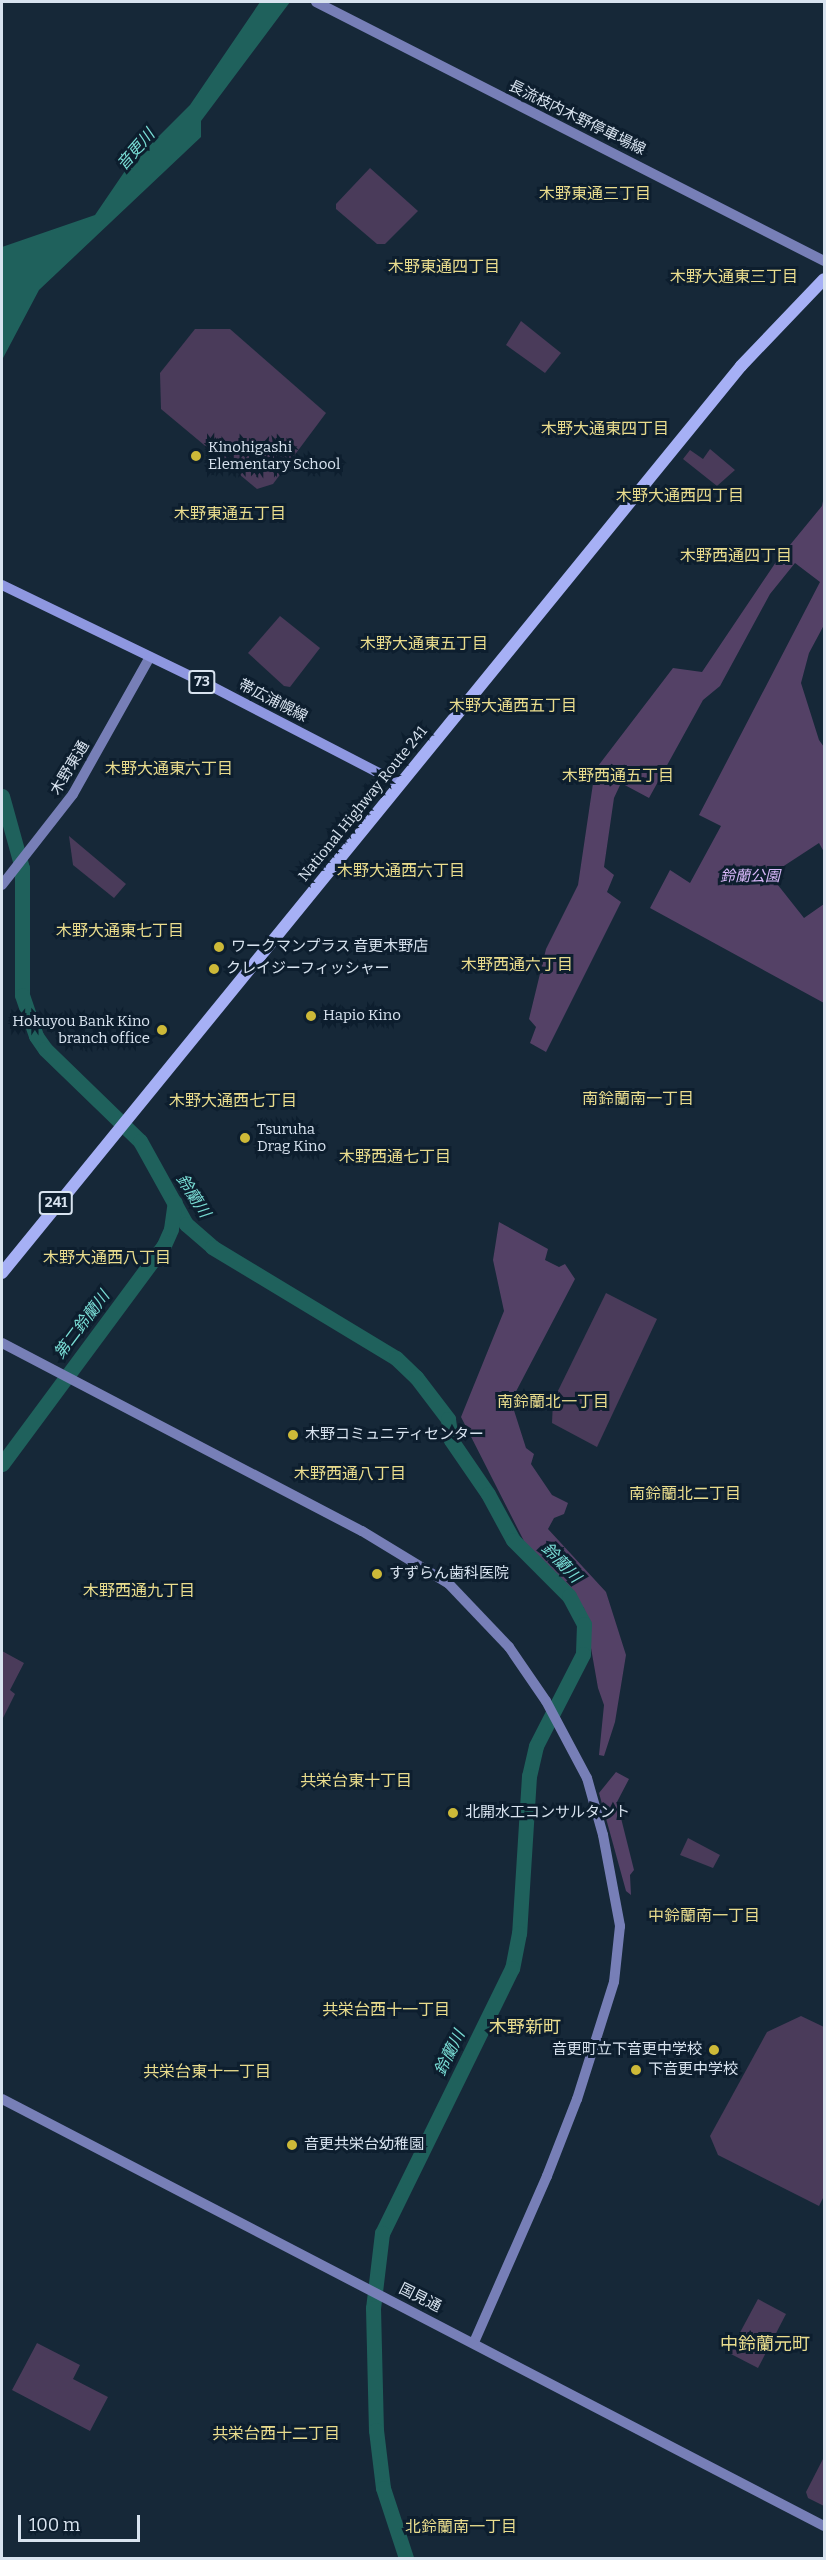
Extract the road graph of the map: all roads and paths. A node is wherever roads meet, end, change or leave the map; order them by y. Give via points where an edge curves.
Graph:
1 (316, 2) edge
2 (825, 261) edge
3 (825, 279) edge
4 (2, 585) edge
5 (150, 657) junction
6 (399, 784) junction
7 (2, 885) edge
8 (2, 1273) edge
9 (2, 1343) edge
10 (2, 2099) edge
11 (474, 2342) junction
12 (825, 2526) edge

1 - 2 street, 長流枝内木野停車場線
3 - 6 highway, National Highway Route 241 / 241 via 741,366
4 - 5 main road, 帯広浦幌線 / 73
5 - 6 main road, 帯広浦幌線 / 73
5 - 7 street, 木野東通 via 82,781
6 - 8 highway, National Highway Route 241 / 241
9 - 11 street via 420,1563 449,1584 491,1625 560,1725 592,1793 610,1866 620,1926 614,1982 552,2165
10 - 11 street, 国見通
11 - 12 street, 国見通

